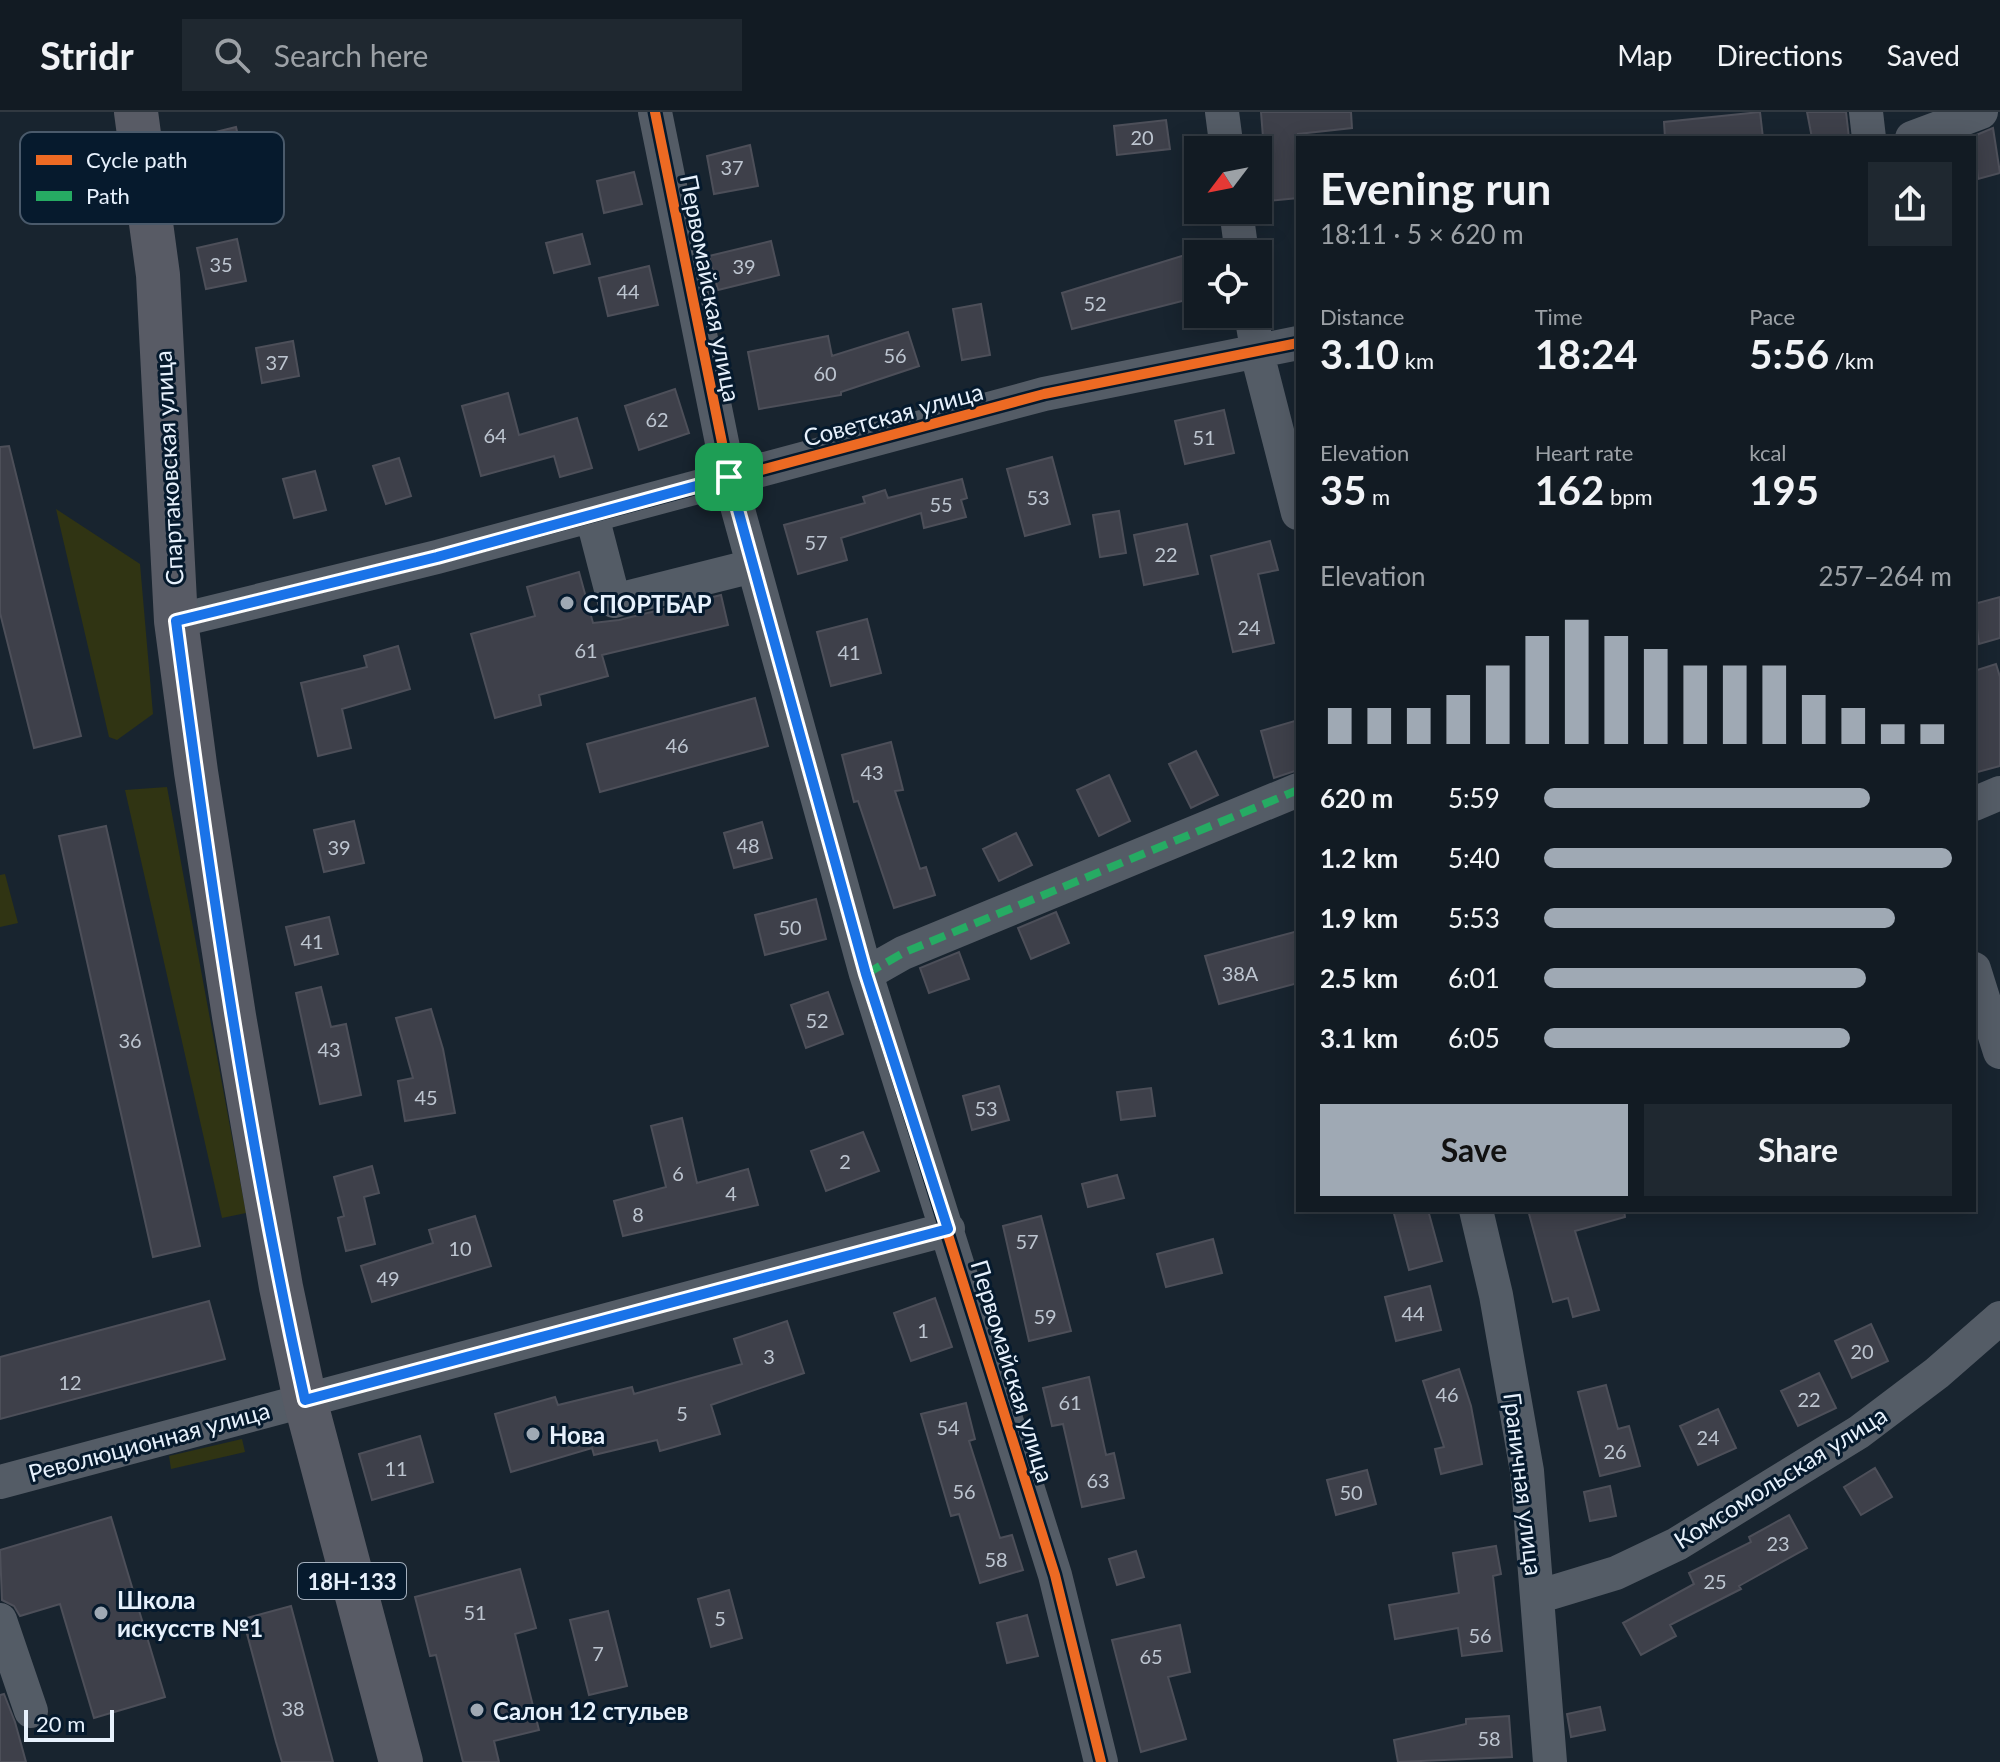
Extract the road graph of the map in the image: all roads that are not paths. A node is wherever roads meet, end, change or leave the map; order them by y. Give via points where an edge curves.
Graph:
1 (136, 112) edge
2 (655, 112) edge
3 (1222, 112) edge
4 (1866, 112) edge
5 (1981, 112) edge
6 (139, 132) edge
7 (1225, 136) edge
8 (1869, 136) edge
9 (1917, 136) edge
10 (151, 224) edge
11 (1253, 328) edge
12 (1296, 343) edge
13 (1256, 351) junction
14 (729, 477) junction
15 (1296, 505) edge
16 (592, 516) junction
17 (753, 566) junction
18 (176, 621) junction
19 (1296, 791) edge
20 (2000, 793) edge
21 (1976, 803) edge
22 (866, 974) junction
23 (1976, 975) edge
24 (2000, 1052) edge
25 (1476, 1212) edge
26 (948, 1229) junction
27 (2000, 1318) edge
28 (305, 1400) junction
29 (0, 1482) edge
30 (1537, 1597) junction
31 (0, 1620) edge
32 (31, 1711) dead end
33 (401, 1762) edge
34 (1101, 1762) edge
35 (1550, 1762) edge

1 - 6 main road, Спартаковская улица / 18Н-133
2 - 14 street, Первомайская улица
3 - 7 street
4 - 8 street
5 - 9 street
10 - 18 main road, Спартаковская улица / 18Н-133
11 - 13 street
12 - 13 street, Советская улица
13 - 14 street, Советская улица via 1044,394
13 - 15 street
14 - 16 street, Советская улица
14 - 17 street, Первомайская улица
16 - 17 street via 614,601
16 - 18 street, Советская улица
17 - 22 street, Первомайская улица
18 - 28 main road, Спартаковская улица / 18Н-133 via 234,1016
19 - 22 street via 903,953
20 - 21 street
22 - 26 street, Первомайская улица
23 - 24 street
25 - 30 street, Граничная улица via 1527,1471
26 - 28 street, Революционная улица
26 - 34 street, Первомайская улица via 1055,1575
27 - 30 street, Комсомольская улица via 1859,1432 1677,1544 1616,1573
28 - 29 street, Революционная улица
28 - 33 main road, Спартаковская улица / 18Н-133
30 - 35 street, Граничная улица
31 - 32 street

